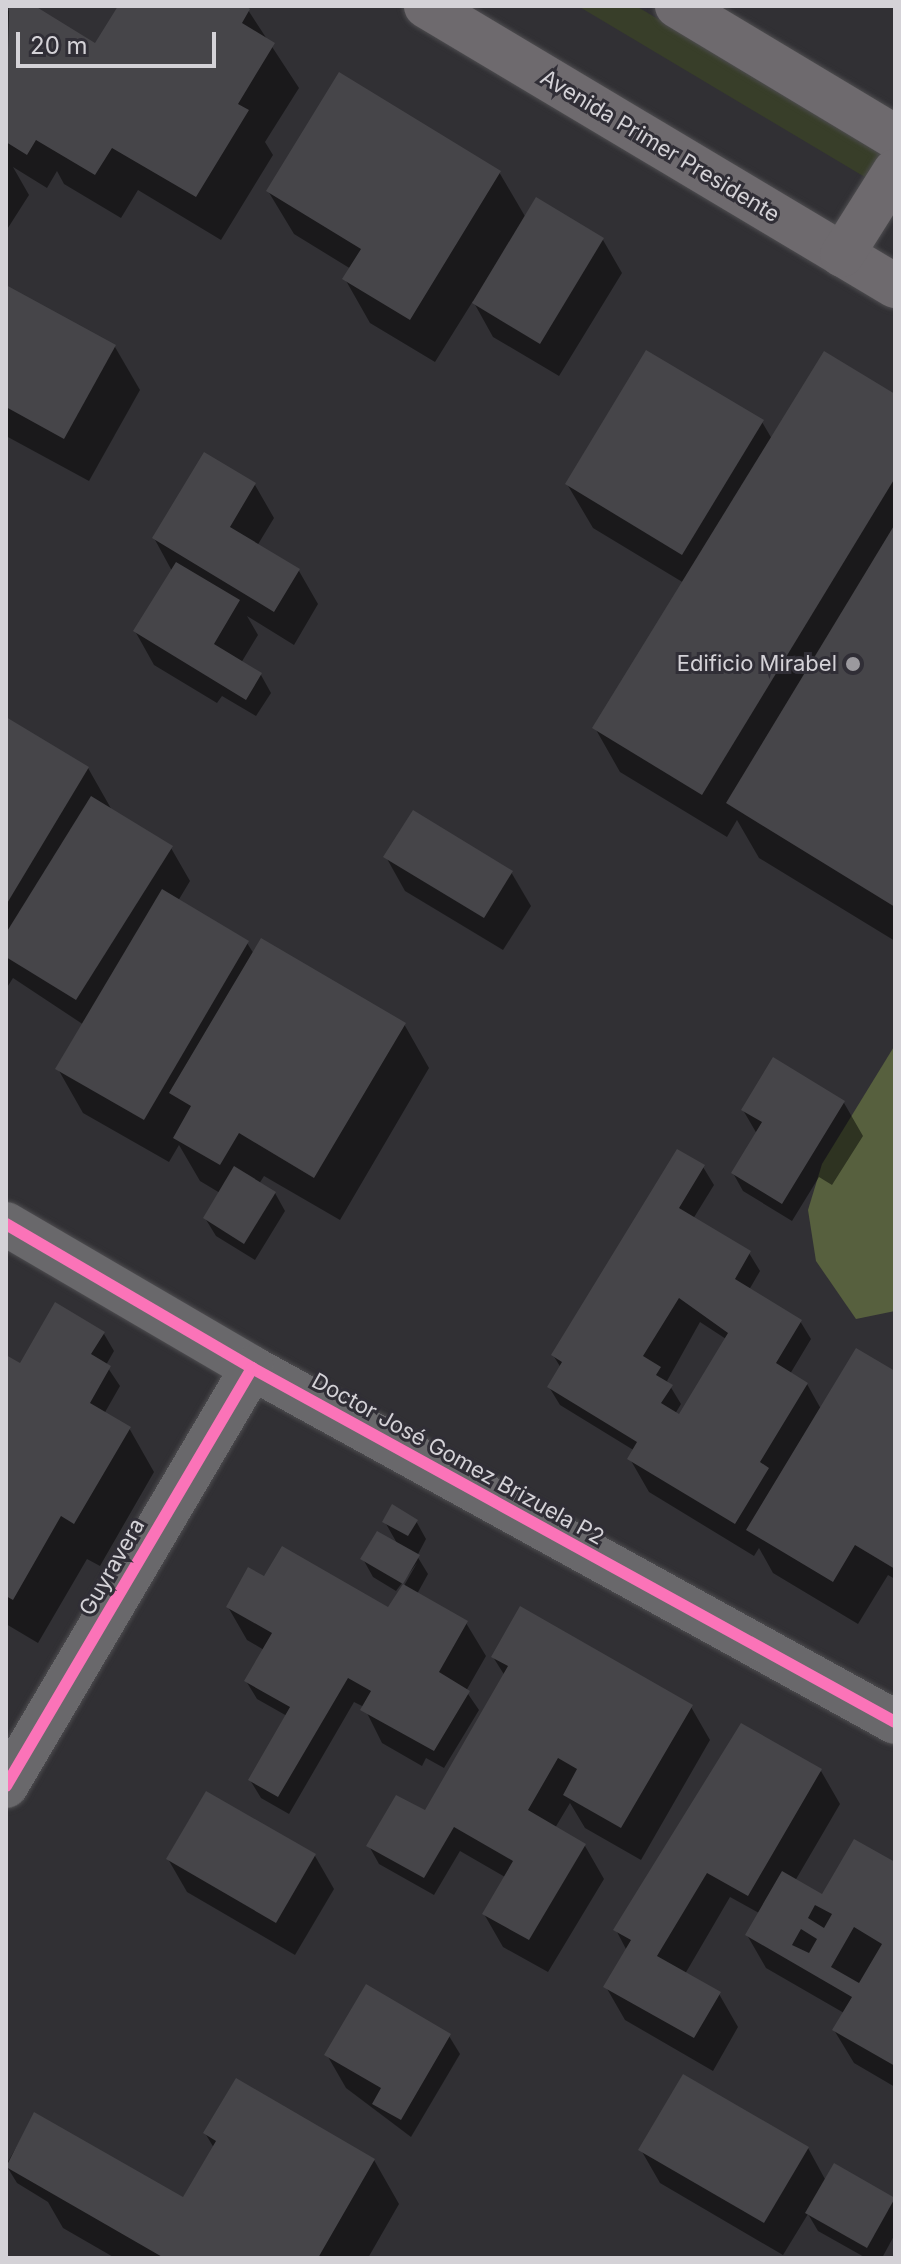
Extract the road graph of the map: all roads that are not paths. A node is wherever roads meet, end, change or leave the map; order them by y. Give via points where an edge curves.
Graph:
1 (426, 6) edge
2 (677, 6) edge
3 (895, 137) edge
4 (895, 171) edge
5 (842, 255) junction
6 (895, 286) edge
7 (6, 1224) edge
8 (252, 1368) junction
9 (895, 1722) edge
10 (6, 1786) edge

1 - 5 main road, Avenida Primer Presidente
2 - 3 main road
4 - 5 main road
5 - 6 main road, Avenida Primer Presidente
7 - 8 street, Doctor José Gomez Brizuela P2
8 - 9 street, Doctor José Gomez Brizuela P2
8 - 10 street, Guyravera

